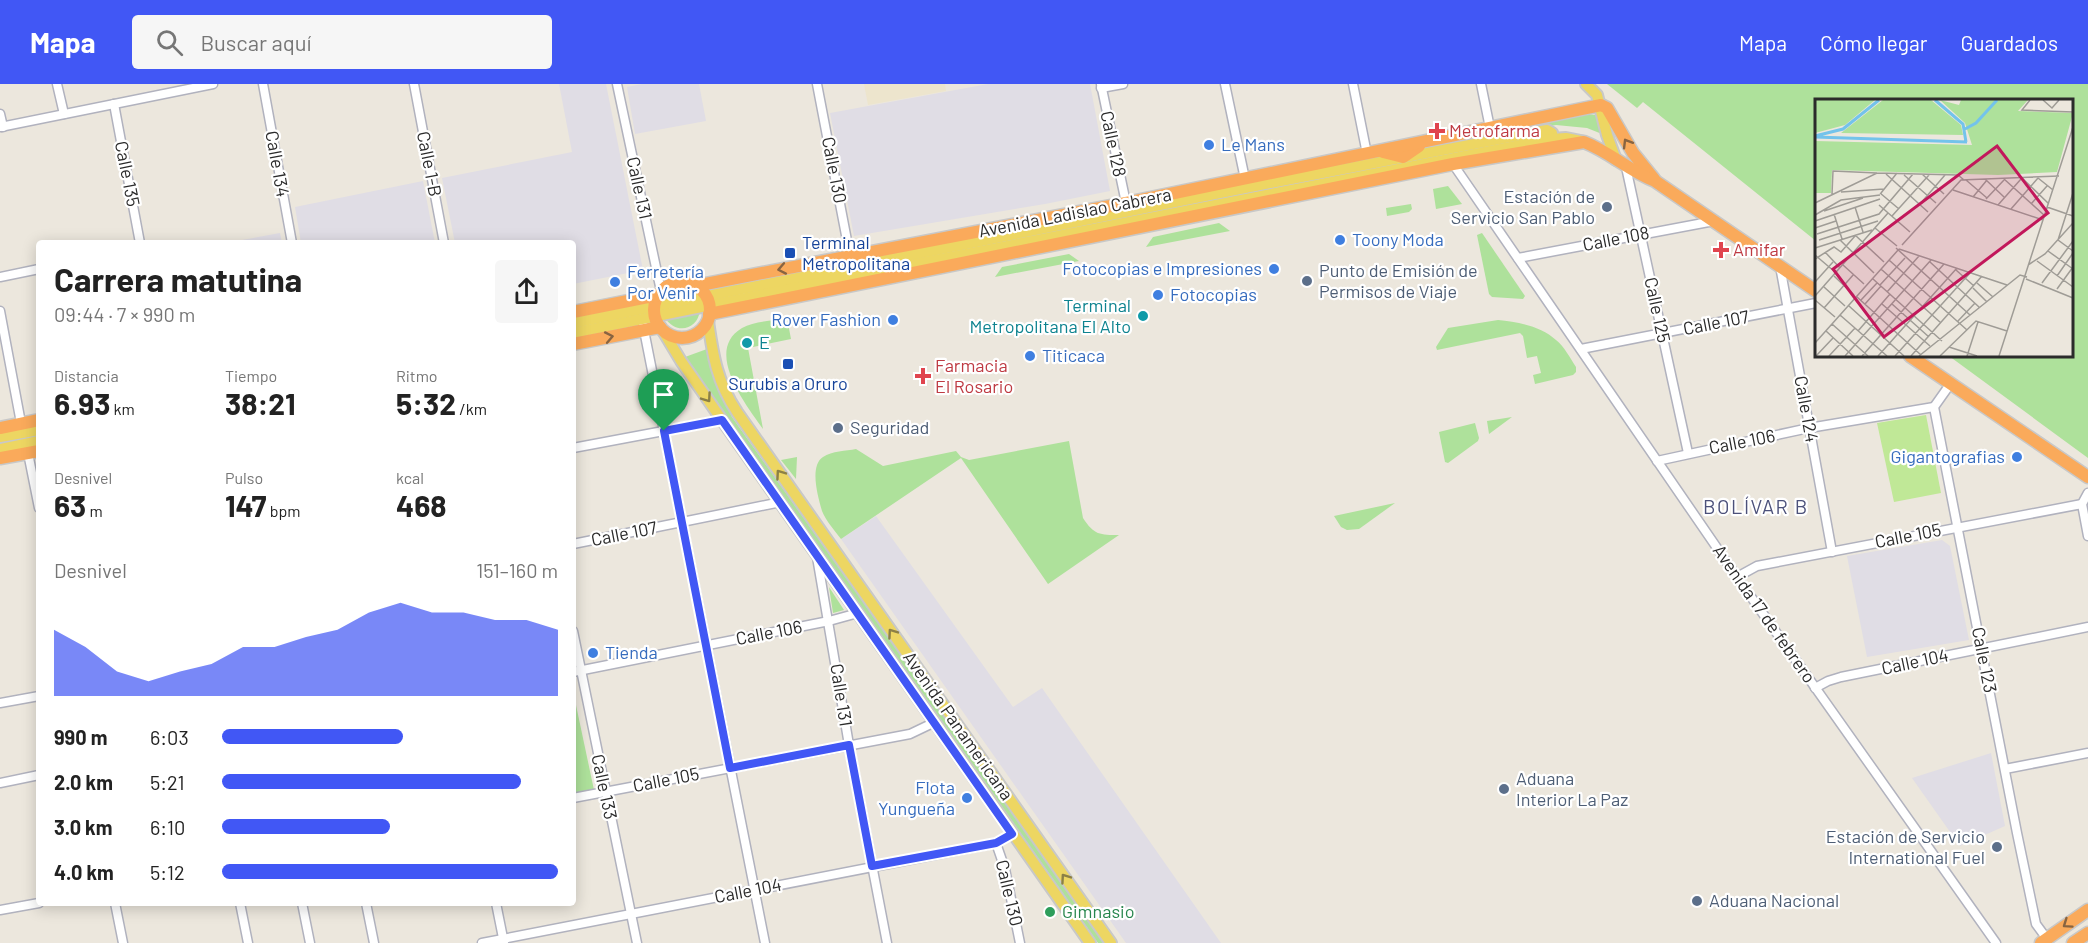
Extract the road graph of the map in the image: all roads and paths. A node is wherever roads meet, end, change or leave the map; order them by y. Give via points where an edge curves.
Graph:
1 (57, 84) edge
2 (213, 84) edge
3 (263, 84) edge
4 (414, 84) edge
5 (617, 84) edge
6 (817, 84) edge
7 (1123, 84) edge
8 (1226, 84) edge
9 (1353, 84) edge
10 (1481, 84) edge
11 (1586, 84) edge
12 (1101, 86) edge
13 (114, 104) junction
14 (1601, 105) junction
15 (0, 114) edge
16 (64, 114) junction
17 (1, 127) edge
18 (1490, 128) junction
19 (1549, 135) junction
20 (1425, 142) junction
21 (1584, 142) junction
22 (1381, 152) junction
23 (1367, 154) junction
24 (1403, 157) junction
25 (1621, 164) junction
26 (1453, 165) junction
27 (1245, 178) junction
28 (1655, 181) junction
29 (1126, 204) junction
30 (1714, 221) junction
31 (1641, 235) junction
32 (139, 240) edge
33 (290, 240) edge
34 (443, 240) edge
35 (850, 256) junction
36 (1518, 258) junction
37 (1780, 266) junction
38 (36, 270) edge
39 (0, 277) edge
40 (695, 286) junction
41 (1815, 290) edge
42 (1815, 303) edge
43 (708, 309) junction
44 (1787, 309) junction
45 (0, 311) edge
46 (576, 312) edge
47 (651, 313) junction
48 (576, 323) edge
49 (576, 332) edge
50 (1662, 334) junction
51 (576, 343) edge
52 (1581, 350) junction
53 (1913, 357) edge
54 (1952, 383) junction
55 (1934, 407) junction
56 (36, 420) edge
57 (722, 420) junction
58 (21, 423) junction
59 (0, 428) edge
60 (1809, 428) junction
61 (36, 431) edge
62 (664, 431) junction
63 (0, 437) edge
64 (36, 442) edge
65 (576, 447) edge
66 (0, 449) edge
67 (34, 452) edge
68 (1688, 453) junction
69 (0, 458) edge
70 (1657, 461) junction
71 (36, 474) edge
72 (2088, 477) edge
73 (2088, 494) edge
74 (781, 502) junction
75 (2082, 504) junction
76 (807, 513) junction
77 (682, 522) junction
78 (795, 522) junction
79 (1958, 526) junction
80 (2088, 536) edge
81 (576, 543) edge
82 (816, 552) junction
83 (1832, 552) junction
84 (1737, 577) junction
85 (858, 613) junction
86 (829, 621) junction
87 (2088, 627) edge
88 (706, 646) junction
89 (1982, 648) junction
90 (577, 671) edge
91 (1815, 688) junction
92 (36, 697) edge
93 (0, 703) edge
94 (933, 723) junction
95 (849, 745) junction
96 (2088, 753) edge
97 (730, 768) junction
98 (2005, 769) junction
99 (36, 776) edge
100 (0, 783) edge
101 (605, 792) junction
102 (576, 797) edge
103 (1012, 834) junction
104 (996, 843) junction
105 (872, 866) junction
106 (754, 890) junction
107 (36, 904) edge
108 (117, 906) edge
109 (241, 906) edge
110 (303, 906) edge
111 (367, 906) edge
112 (497, 906) edge
113 (0, 910) edge
114 (2088, 910) edge
115 (631, 914) junction
116 (2088, 933) edge
117 (503, 941) edge
118 (2044, 941) edge
119 (123, 943) edge
120 (248, 943) edge
121 (310, 943) edge
122 (374, 943) edge
123 (482, 943) edge
124 (637, 943) edge
125 (765, 943) edge
126 (887, 943) edge
127 (1020, 943) edge
128 (1090, 943) edge
129 (1111, 943) edge
130 (1996, 943) edge
131 (2073, 943) edge

1 - 16 street
2 - 13 street
3 - 33 street, Calle 134
4 - 34 street, Calle 1-B
5 - 47 street, Calle 131
6 - 35 street, Calle 130
7 - 12 street
8 - 27 street
9 - 23 street
10 - 18 street
11 - 14 main road via 1598,95
12 - 29 street, Calle 128
13 - 16 street
13 - 32 street, Calle 135
14 - 18 highway, Avenida Ladislao Cabrera
14 - 25 main road
28 -> 14 highway, Avenida Ladislao Cabrera via 1628,146 1607,108
15 - 17 street
16 - 17 street
18 - 20 highway, Avenida Ladislao Cabrera
19 - 21 main road, Avenida Ladislao Cabrera
19 - 24 main road, Avenida Ladislao Cabrera
19 - 43 main road, Avenida Ladislao Cabrera
20 - 22 highway, Avenida Ladislao Cabrera
20 - 24 highway
21 - 25 highway, Avenida Ladislao Cabrera
21 - 26 highway, Avenida Ladislao Cabrera
22 - 23 highway, Avenida Ladislao Cabrera
22 - 24 highway
23 - 27 highway, Avenida Ladislao Cabrera
24 - 43 main road, Avenida Ladislao Cabrera
25 - 28 highway, Avenida Ladislao Cabrera
25 - 31 street, Calle 125
26 - 36 street, Avenida 17 de febrero
26 - 43 highway, Avenida Ladislao Cabrera
27 - 29 highway, Avenida Ladislao Cabrera
28 - 30 highway, Avenida Ladislao Cabrera
29 - 35 highway, Avenida Ladislao Cabrera
30 - 31 street, Calle 108
30 - 37 highway, Avenida Ladislao Cabrera
31 - 36 street, Calle 108
31 - 50 street, Calle 125
35 -> 40 highway, Avenida Ladislao Cabrera
36 - 52 street, Avenida 17 de febrero
37 - 41 highway, Avenida Ladislao Cabrera
37 - 44 street, Calle 124
38 - 39 street
40 - 43 highway
40 - 47 highway, Avenida Ladislao Cabrera via 674,283
42 - 44 street, Calle 107
43 - 47 main road, Avenida Ladislao Cabrera
43 - 47 highway via 701,330 680,338
76 -> 43 main road, Avenida Panamericana via 727,397 717,375
44 - 50 street, Calle 107
44 - 60 street, Calle 124
45 - 58 street
46 - 47 highway, Avenida Ladislao Cabrera
47 - 48 main road, Avenida Ladislao Cabrera
47 - 49 main road, Avenida Ladislao Cabrera
51 -> 47 highway, Avenida Ladislao Cabrera
47 -> 57 main road, Avenida Panamericana
47 - 62 street, Calle 131
50 - 52 street, Calle 107
50 - 68 street, Calle 125
52 - 70 street, Avenida 17 de febrero
53 - 54 highway
54 - 55 street
54 - 72 highway
55 - 60 street, Calle 106
55 - 79 street, Calle 123
56 - 58 highway
57 - 62 street
57 - 74 main road, Avenida Panamericana
58 - 59 highway
60 - 68 street, Calle 106
60 - 83 street, Calle 124
61 - 63 main road
62 - 65 street
62 - 77 street, Calle 131
64 - 66 main road
67 - 69 highway
67 - 71 street
68 - 70 street, Calle 106
70 - 84 street, Avenida 17 de febrero
73 - 75 street
74 - 77 street, Calle 107
74 - 78 main road, Avenida Panamericana
75 - 79 street, Calle 105
75 - 80 street
76 - 78 main road
129 -> 76 main road, Avenida Panamericana
77 - 81 street, Calle 107
77 - 88 street, Calle 131
78 - 82 main road, Avenida Panamericana
79 - 83 street, Calle 105
79 - 89 street, Calle 123
82 - 85 main road, Avenida Panamericana
82 - 86 street, Calle 131
83 - 84 street, Calle 105 via 1757,566
84 - 91 street, Avenida 17 de febrero
85 - 86 street, Calle 106
85 - 94 main road, Avenida Panamericana
86 - 88 street, Calle 106
86 - 95 street, Calle 131
87 - 89 street, Calle 104
88 - 90 street, Calle 106
88 - 97 street, Calle 131
89 - 91 street, Calle 104 via 1841,677
89 - 98 street, Calle 123
90 - 101 street, Calle 133
91 - 130 street, Avenida 17 de febrero
92 - 93 street
94 - 95 street, Calle 105 via 910,734
94 - 103 main road, Avenida Panamericana
95 - 97 street, Calle 105
95 - 105 street, Calle 131
96 - 98 street
97 - 101 street, Calle 105
97 - 106 street, Calle 131
98 - 118 street, Calle 123 via 2036,924
99 - 100 street
101 - 102 street, Calle 105
101 - 115 street, Calle 133
103 - 104 street, Calle 104
103 - 128 main road, Avenida Panamericana
104 - 105 street, Calle 104
104 - 127 street, Calle 130
105 - 106 street, Calle 104
105 - 126 street, Calle 131
106 - 115 street, Calle 104
106 - 125 street, Calle 131
107 - 113 street
108 - 119 street
109 - 120 street
110 - 121 street
111 - 122 street
112 - 117 street
114 -> 118 highway
115 - 117 street, Calle 104
115 - 124 street, Calle 133
116 - 131 highway
117 - 123 street, Calle 104

